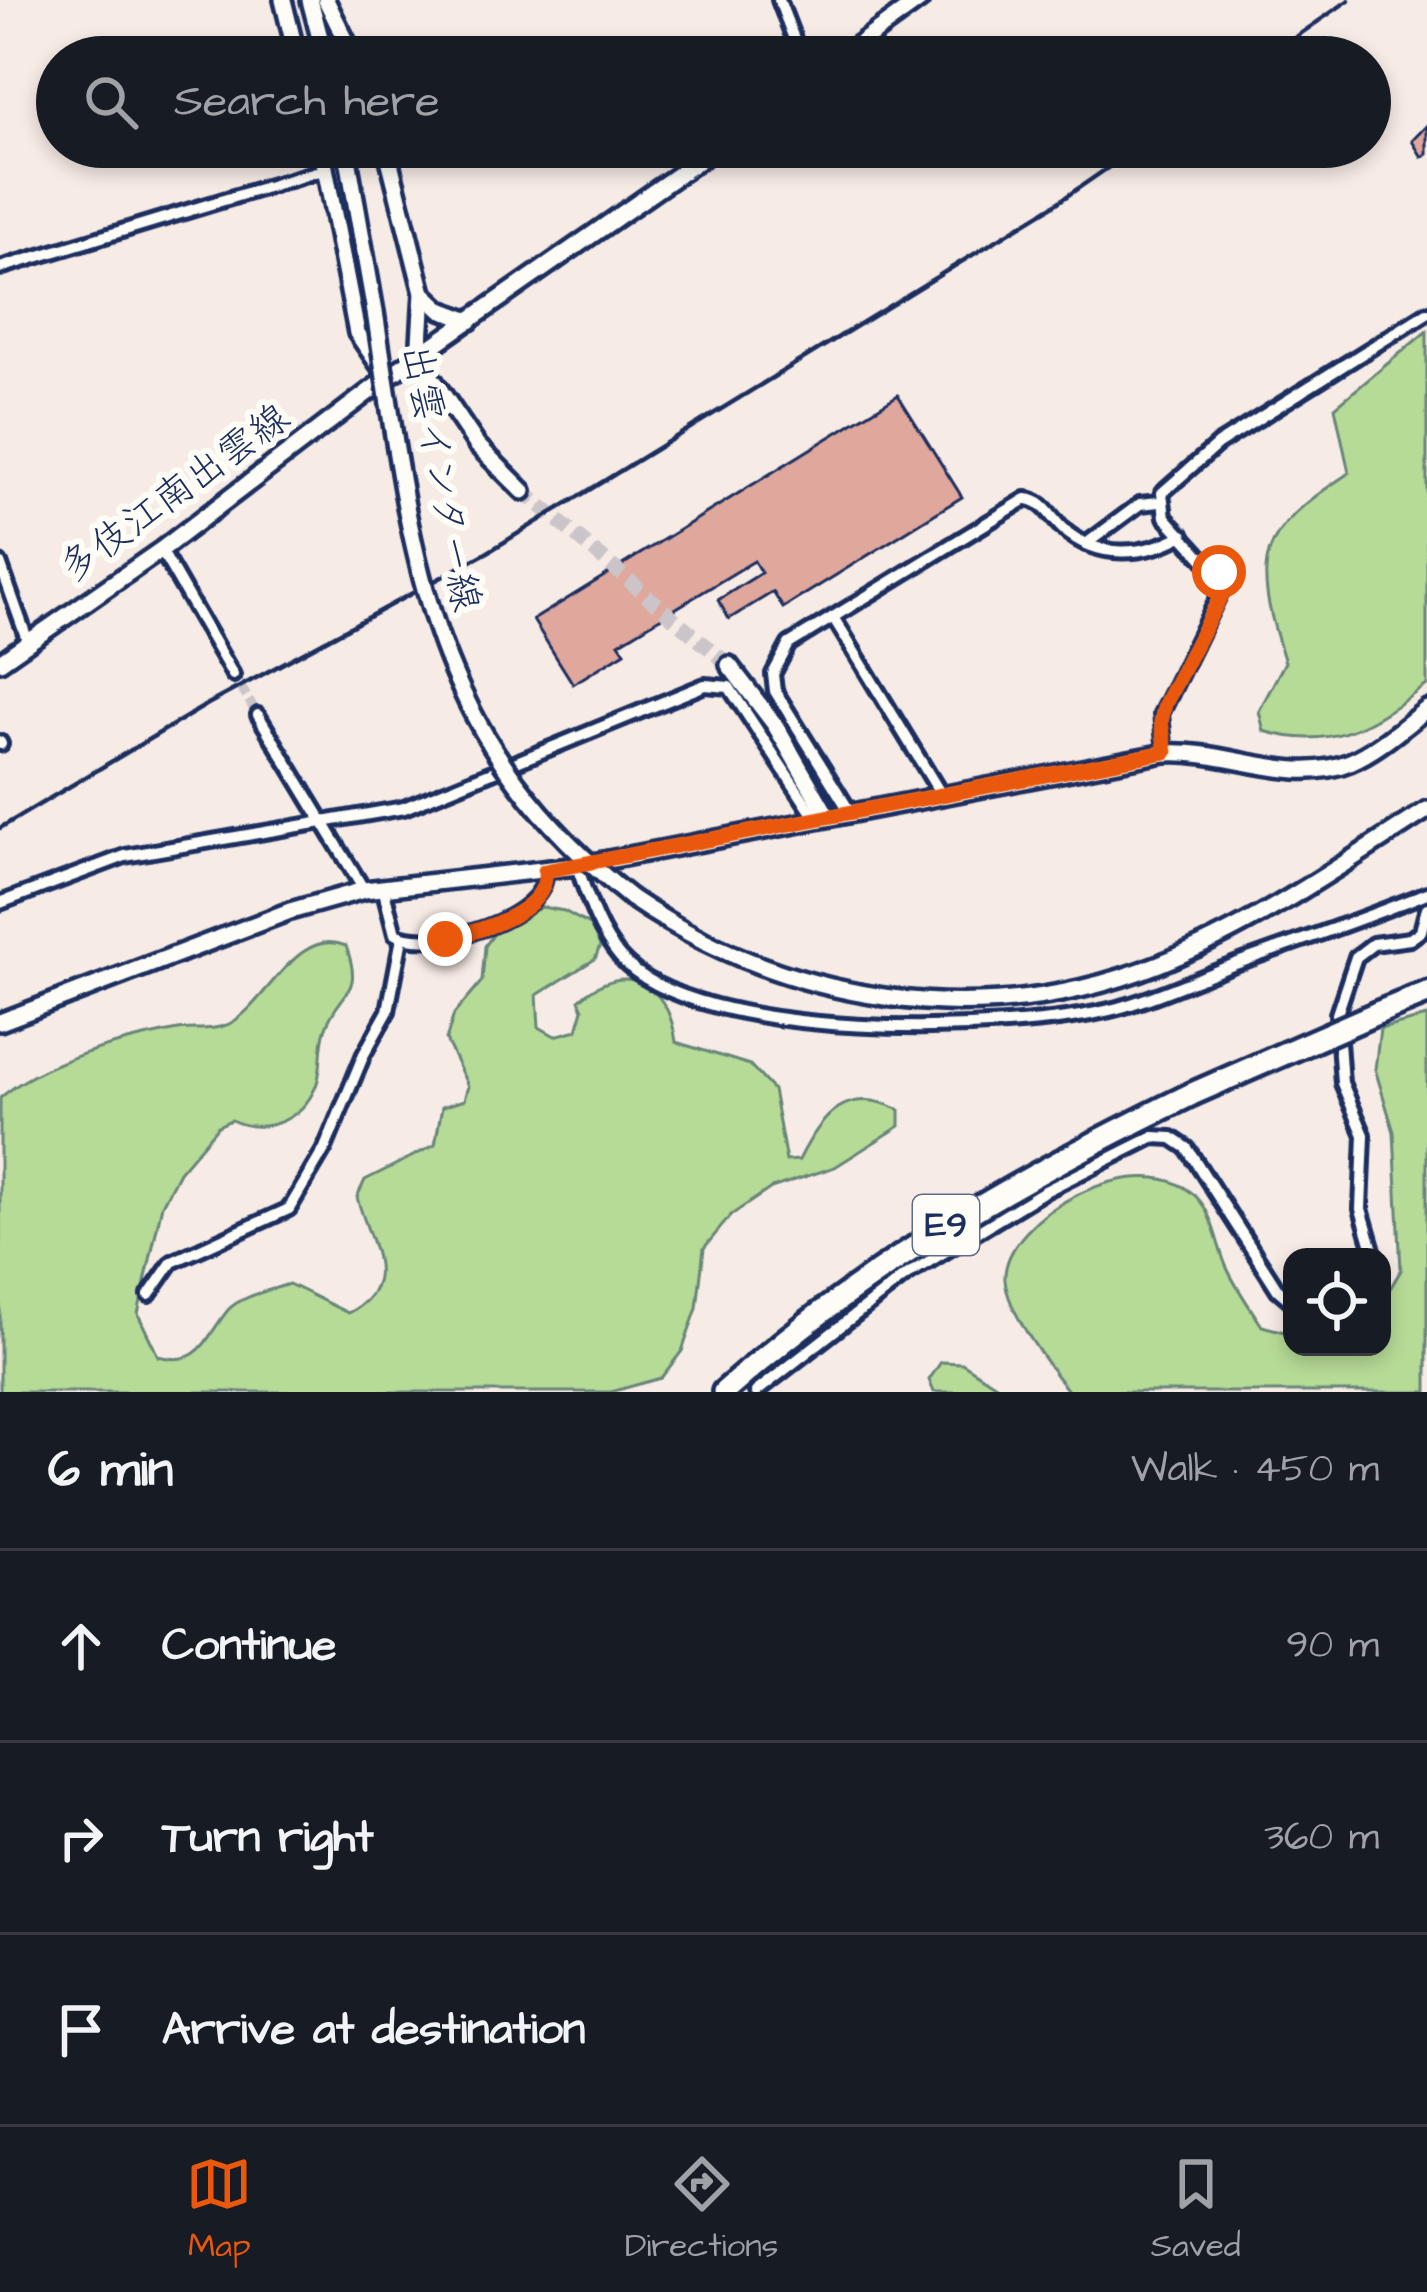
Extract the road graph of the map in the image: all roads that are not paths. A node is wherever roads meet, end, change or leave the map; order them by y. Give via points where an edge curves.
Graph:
1 (283, 0) edge
2 (310, 0) edge
3 (326, 0) edge
4 (779, 0) edge
5 (920, 0) edge
6 (292, 36) edge
7 (319, 36) edge
8 (343, 36) edge
9 (793, 36) edge
10 (870, 36) edge
11 (350, 168) edge
12 (391, 168) edge
13 (688, 168) edge
14 (326, 169) joint
15 (0, 268) edge
16 (424, 293) junction
17 (1427, 314) edge
18 (470, 321) junction
19 (419, 358) junction
20 (388, 377) junction
21 (523, 491) tunnel mouth
22 (1160, 502) junction
23 (1183, 535) junction
24 (1086, 544) junction
25 (160, 550) junction
26 (0, 563) edge
27 (833, 617) junction
28 (28, 642) junction
29 (0, 662) edge
30 (729, 665) tunnel mouth
31 (233, 675) tunnel mouth
32 (1427, 709) edge
33 (258, 715) tunnel mouth
34 (1166, 752) junction
35 (943, 796) junction
36 (1427, 810) edge
37 (850, 812) junction
38 (822, 818) junction
39 (325, 825) junction
40 (577, 866) junction
41 (545, 871) junction
42 (383, 887) junction
43 (364, 890) junction
44 (1426, 901) edge
45 (0, 903) edge
46 (402, 938) junction
47 (1427, 993) edge
48 (0, 1022) edge
49 (1372, 1248) edge
50 (1283, 1294) edge
51 (149, 1295) dead end
52 (724, 1392) edge
53 (757, 1392) edge

1 - 6 main road
2 - 7 main road
3 - 8 main road
4 - 9 street
5 - 10 main road
11 - 36 main road, 出雲インター線, bridge via 415,561 457,687 551,829 688,935 780,976 887,999 997,1002 1110,981 1199,946
12 - 16 main road
13 - 18 main road, 多伎江南出雲線
14 - 15 street
14 - 20 main road via 357,333
16 - 18 main road
16 - 19 main road
17 - 22 street via 1218,444 1176,476
18 - 19 main road, 多伎江南出雲線
19 - 20 main road, 多伎江南出雲線
19 - 21 main road via 478,445
20 - 25 main road, 多伎江南出雲線
22 - 23 street
22 - 24 street via 1139,504
23 - 24 street via 1134,552
23 - 34 street via 1225,583 1165,704
24 - 27 street via 1036,500 1021,501
25 - 28 main road, 多伎江南出雲線
25 - 31 street
26 - 28 street
27 - 35 street
27 - 37 street via 784,649 773,686
28 - 29 main road, 多伎江南出雲線
30 - 38 main road via 775,724
32 - 34 main road via 1368,752 1324,769
33 - 39 street
34 - 35 main road
35 - 37 main road
37 - 38 main road
38 - 39 street via 729,687 705,686 440,795
38 - 40 main road
39 - 43 street
39 - 45 street via 125,856
40 - 41 main road
40 - 44 street via 622,960 654,979 717,1008 923,1028 1024,1024 1118,1008
41 - 42 main road
41 - 46 street via 539,896 478,932
42 - 43 main road
42 - 46 street via 388,923
43 - 48 main road
44 - 49 street via 1421,931 1356,957 1336,1014 1342,1084 1364,1135 1361,1209
46 - 51 street via 388,1011 290,1209 172,1262
47 - 52 highway, E9, bridge via 1192,1094 980,1203 820,1311
50 - 53 street via 1187,1148 1153,1137 1014,1208 905,1276

